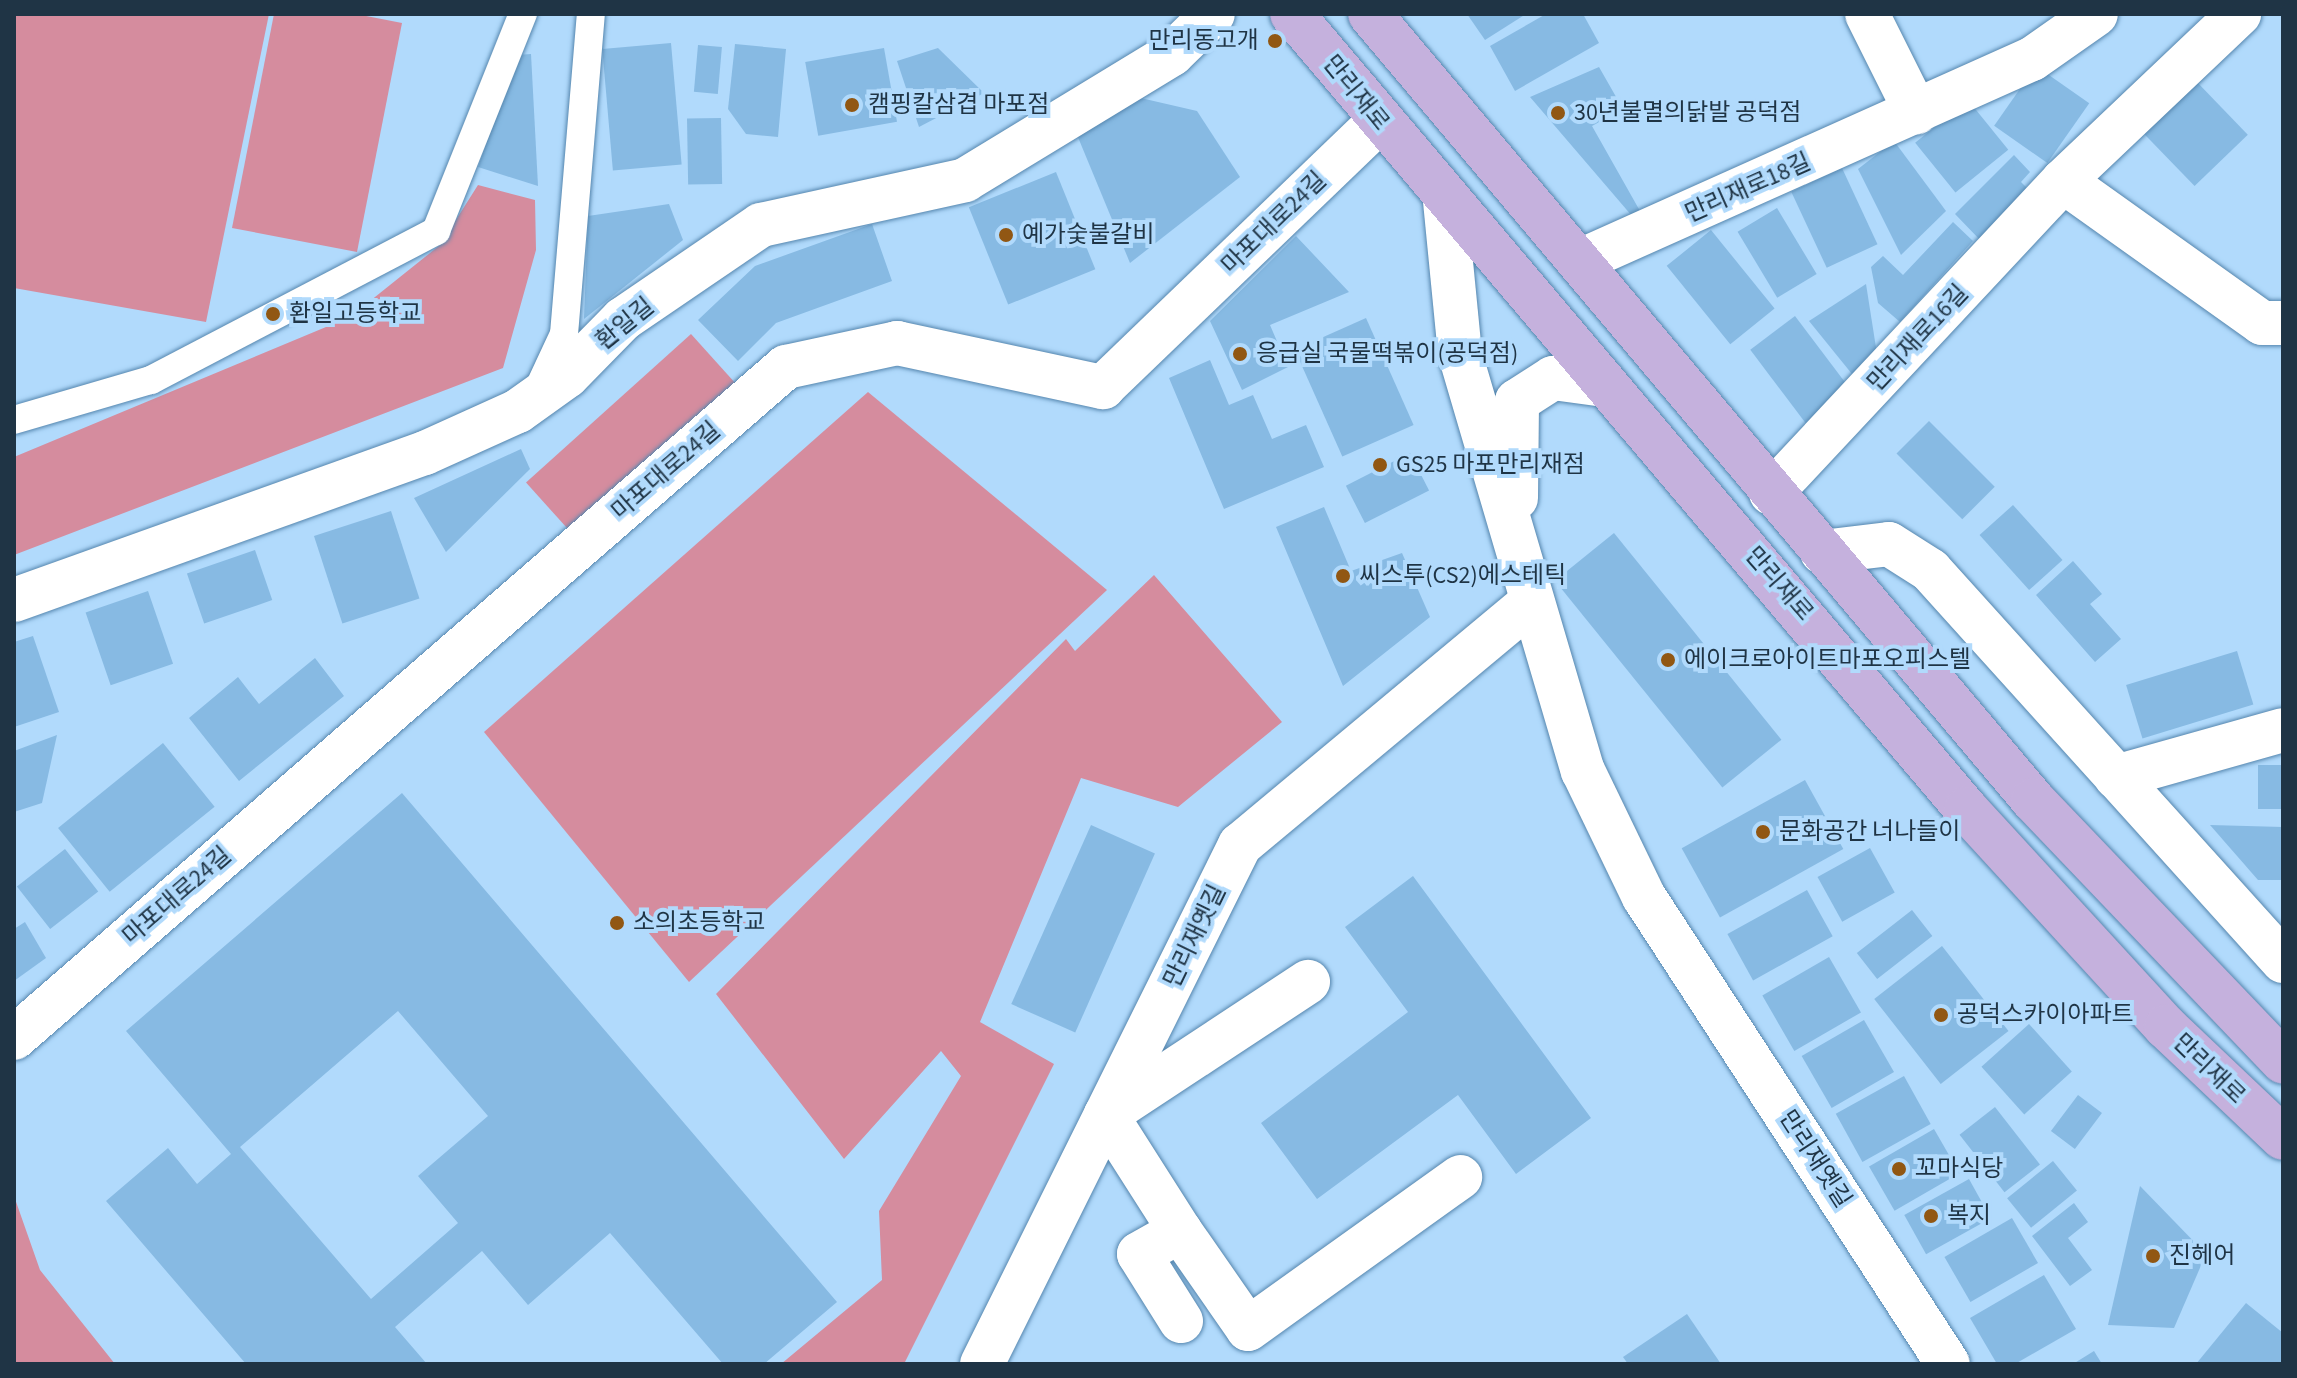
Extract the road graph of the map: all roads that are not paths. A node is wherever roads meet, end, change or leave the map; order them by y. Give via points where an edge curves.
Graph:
1 (523, 14) edge
2 (591, 14) edge
3 (1213, 14) edge
4 (1292, 14) edge
5 (1370, 14) edge
6 (1867, 14) edge
7 (2096, 14) edge
8 (2239, 14) edge
9 (1444, 102) junction
10 (1916, 112) junction
11 (1378, 122) junction
12 (2063, 181) junction
13 (1445, 201) junction
14 (1580, 261) junction
15 (2283, 323) edge
16 (1605, 385) junction
17 (537, 392) junction
18 (14, 420) edge
19 (1771, 493) junction
20 (1517, 549) junction
21 (1822, 552) junction
22 (14, 600) edge
23 (1529, 604) junction
24 (2283, 730) edge
25 (2116, 777) junction
26 (2283, 961) edge
27 (1308, 982) dead end
28 (14, 1038) edge
29 (2283, 1062) edge
30 (1106, 1115) junction
31 (2283, 1138) edge
32 (1460, 1177) dead end
33 (1180, 1231) junction
34 (1181, 1321) dead end
35 (982, 1364) edge
36 (1948, 1364) edge

1 - 18 lane via 436,231 151,380
2 - 17 lane via 564,334
3 - 17 street, 환일길 via 1172,54 965,180 761,225 623,319 567,376
4 - 11 main road, 만리재로
5 - 9 main road
6 - 10 street
7 - 10 street, 만리재로18길 via 2032,59
8 - 12 street, 만리재로16길
9 - 11 main road via 1405,102
9 - 14 main road
10 - 14 street, 만리재로18길
11 - 13 main road, 만리재로
11 - 28 street, 마포대로24길 via 1103,387 897,343 786,367
12 - 15 street via 2262,323
12 - 19 street, 만리재로16길
13 - 16 main road, 만리재로
13 - 20 street, 만리재옛길 via 1460,354
14 - 19 main road
16 - 20 street, 만리재옛길 via 1553,378 1517,401
16 - 31 main road, 만리재로 via 1966,809 2166,1027
17 - 22 street, 환일길 via 518,411 425,453
19 - 21 main road
20 - 23 street, 만리재옛길
21 - 25 street via 1889,544 1930,570
21 - 29 main road via 2033,800
23 - 30 street, 만리재옛길 via 1240,845
23 - 36 street, 만리재옛길 via 1583,771 1644,897
24 - 25 street
25 - 26 street
27 - 30 street
30 - 33 street
30 - 35 street, 만리재옛길
32 - 33 street via 1248,1329
33 - 34 street via 1139,1254

